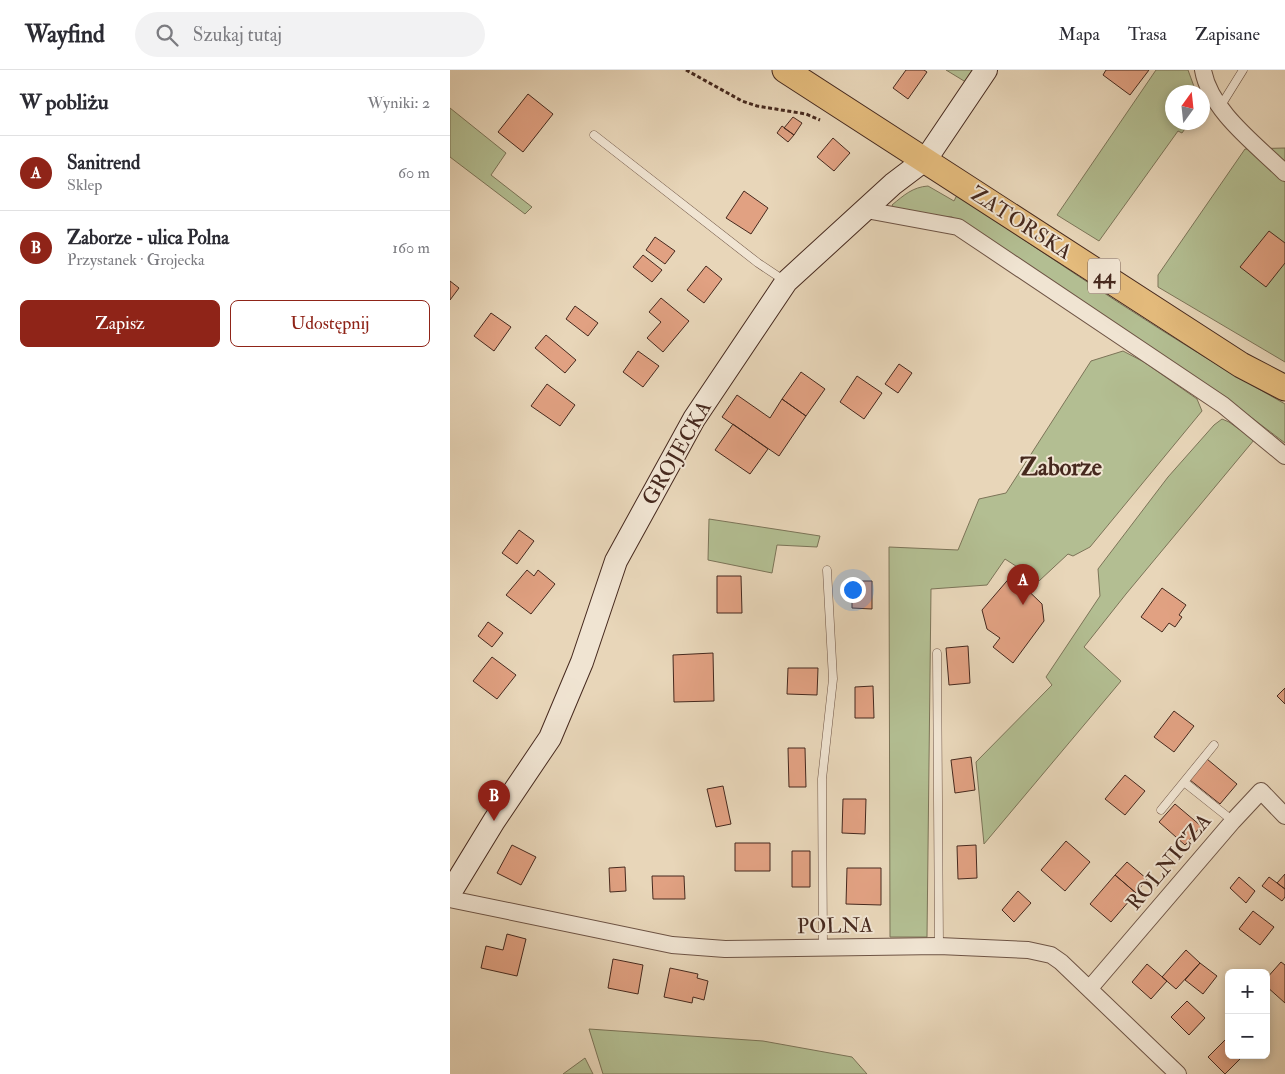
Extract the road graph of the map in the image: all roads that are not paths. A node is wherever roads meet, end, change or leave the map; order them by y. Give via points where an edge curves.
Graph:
1 (785, 70) edge
2 (986, 70) edge
3 (1203, 70) edge
4 (1243, 70) edge
5 (1219, 108) junction
6 (594, 135) dead end
7 (926, 159) junction
8 (1285, 173) edge
9 (866, 210) junction
10 (786, 282) junction
11 (1285, 388) edge
12 (1285, 456) edge
13 (826, 570) dead end
14 (937, 653) dead end
15 (1214, 745) dead end
16 (1184, 782) junction
17 (1161, 810) dead end
18 (1285, 816) edge
19 (1233, 820) junction
20 (450, 893) edge
21 (450, 899) edge
22 (939, 946) junction
23 (823, 948) junction
24 (1090, 988) junction
25 (1178, 1074) edge

1 - 7 main road, ZATORSKA / 44
2 - 7 street, GROJECKA
3 - 5 street via 1205,82
4 - 5 lane
5 - 8 street
6 - 10 lane
7 - 9 street, GROJECKA
7 - 11 main road, ZATORSKA / 44 via 1241,365
9 - 10 street, GROJECKA
9 - 12 street via 958,227 1223,405
10 - 20 street, GROJECKA via 694,419 654,491 616,561 582,662 550,738
13 - 23 lane via 833,679 822,779
14 - 22 lane
15 - 16 lane
16 - 17 lane
16 - 19 lane
18 - 19 street, ROLNICZA via 1261,791
19 - 24 street, ROLNICZA
21 - 23 street, POLNA via 672,945 725,949
22 - 23 street, POLNA
22 - 24 street, POLNA via 1028,950 1051,955
24 - 25 street, POLNA

